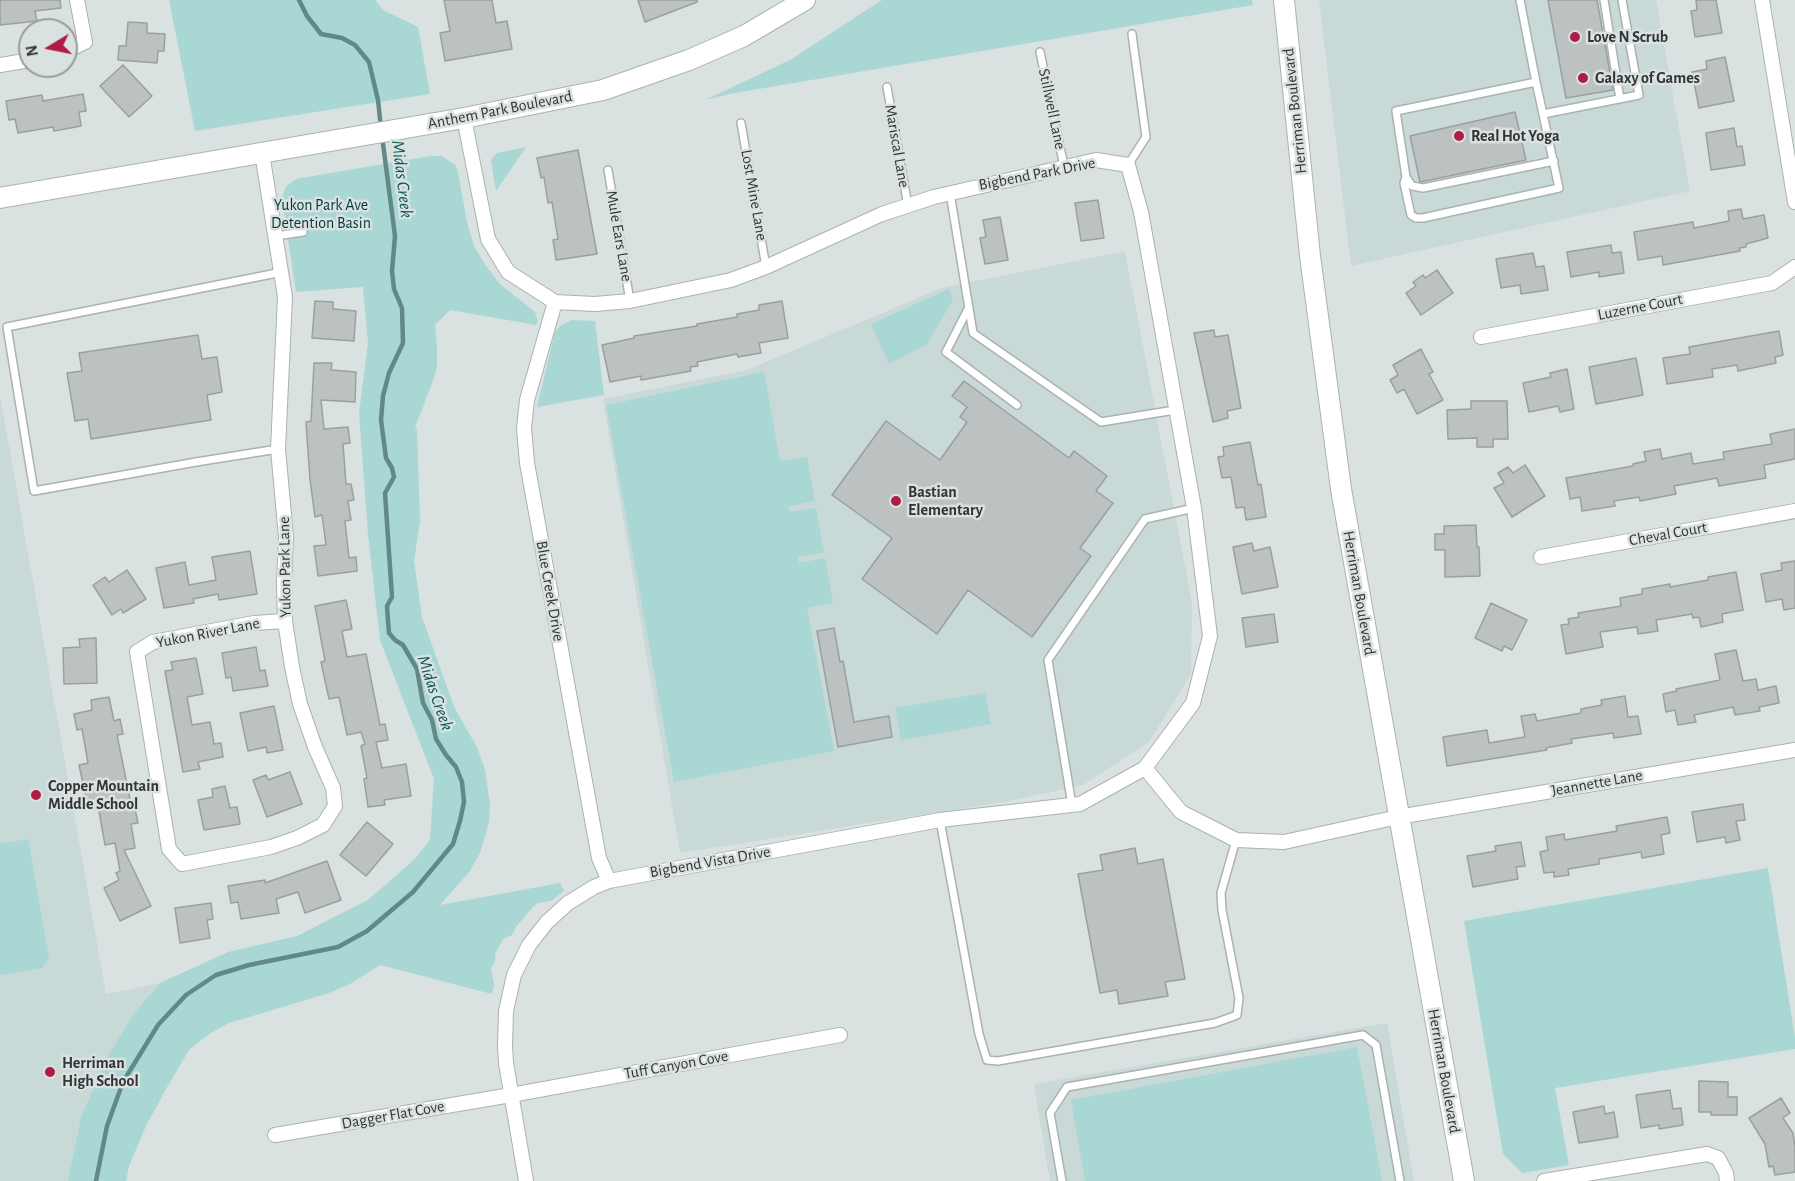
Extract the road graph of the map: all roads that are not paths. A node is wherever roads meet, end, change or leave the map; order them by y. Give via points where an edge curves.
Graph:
1 (77, 0) edge
2 (805, 0) edge
3 (1284, 0) edge
4 (1520, 0) edge
5 (1604, 0) edge
6 (1622, 0) edge
7 (1762, 0) edge
8 (1132, 34) dead end
9 (78, 45) edge
10 (1040, 52) dead end
11 (18, 62) edge
12 (0, 65) edge
13 (1536, 82) junction
14 (887, 87) dead end
15 (1620, 99) junction
16 (1543, 114) junction
17 (464, 118) junction
18 (741, 123) dead end
19 (262, 153) junction
20 (1554, 161) junction
21 (1128, 165) junction
22 (1064, 166) junction
23 (608, 170) dead end
24 (1406, 177) junction
25 (950, 193) junction
26 (0, 198) edge
27 (1795, 202) edge
28 (908, 206) junction
29 (303, 232) dead end
30 (276, 236) junction
31 (766, 267) junction
32 (1795, 267) edge
33 (282, 272) junction
34 (630, 301) junction
35 (555, 302) junction
36 (969, 306) junction
37 (1481, 337) dead end
38 (1017, 405) dead end
39 (1175, 410) junction
40 (278, 449) junction
41 (1194, 508) junction
42 (1795, 511) edge
43 (1541, 557) dead end
44 (285, 621) junction
45 (1795, 750) edge
46 (1145, 768) junction
47 (1072, 804) junction
48 (1398, 817) junction
49 (940, 820) junction
50 (1236, 840) junction
51 (182, 864) joint
52 (609, 881) junction
53 (840, 1035) dead end
54 (512, 1095) junction
55 (275, 1135) dead end
56 (1605, 1176) edge
57 (526, 1181) edge
58 (1062, 1181) edge
59 (1400, 1181) edge
60 (1464, 1181) edge
61 (1544, 1181) edge
62 (1727, 1181) edge

1 - 9 street via 85,42
2 - 17 main road, Anthem Park Boulevard via 744,36 603,90
3 - 48 main road, Herriman Boulevard via 1310,256 1341,489
4 - 13 lane
5 - 15 lane
6 - 15 lane via 1639,95
7 - 27 street
8 - 21 lane via 1146,137
10 - 22 lane, Stillwell Lane
11 - 12 street
13 - 16 lane
13 - 24 lane via 1396,111
14 - 28 lane, Mariscal Lane
15 - 16 lane
16 - 20 lane
17 - 19 main road, Anthem Park Boulevard
17 - 35 street, Bigbend Park Drive via 488,239 508,272
18 - 31 lane, Lost Mine Lane
19 - 26 main road, Anthem Park Boulevard
19 - 30 street, Yukon Park Lane
20 - 24 lane via 1423,188 1412,186
20 - 24 lane via 1559,188 1423,218 1416,218 1409,211
21 - 22 street, Bigbend Park Drive via 1096,160
21 - 39 street via 1141,212
22 - 25 street, Bigbend Park Drive
23 - 34 lane, Mule Ears Lane
25 - 28 street, Bigbend Park Drive
25 - 36 lane
28 - 31 street, Bigbend Park Drive
29 - 30 lane
30 - 33 street, Yukon Park Lane
31 - 34 street, Bigbend Park Drive via 730,280
32 - 37 street, Luzerne Court via 1772,283
33 - 40 street, Yukon Park Lane via 285,297
33 - 40 lane via 7,327 34,492
34 - 35 street, Bigbend Park Drive
35 - 52 street, Blue Creek Drive via 527,400 526,463 599,858
36 - 38 lane via 946,352
36 - 39 lane via 973,333 1101,422
39 - 41 street
40 - 44 street, Yukon Park Lane via 286,537
41 - 46 street via 1210,636 1193,703
41 - 47 lane via 1145,519 1048,660
42 - 43 street, Cheval Court
44 - 51 street, Yukon Park Lane via 300,704 333,788 335,806 323,825 297,838 271,847
44 - 51 street, Yukon River Lane via 153,642 137,652 170,849
45 - 48 street, Jeannette Lane
46 - 47 street, Bigbend Vista Drive via 1080,804
46 - 50 street via 1181,812
47 - 49 street, Bigbend Vista Drive
48 - 50 street, Jeannette Lane via 1284,842
48 - 60 main road, Herriman Boulevard
49 - 50 lane via 979,1034 987,1060 998,1061 1215,1023 1237,1015 1239,998 1221,893
49 - 52 street, Bigbend Vista Drive
52 - 54 street, Bigbend Vista Drive via 580,894 557,912 522,957 509,993 504,1029
53 - 54 street, Tuff Canyon Cove
54 - 55 street, Dagger Flat Cove
54 - 57 street, Bigbend Vista Drive
56 - 61 street
56 - 62 street via 1707,1154 1718,1158
58 - 59 lane via 1050,1113 1067,1087 1363,1035 1376,1045

